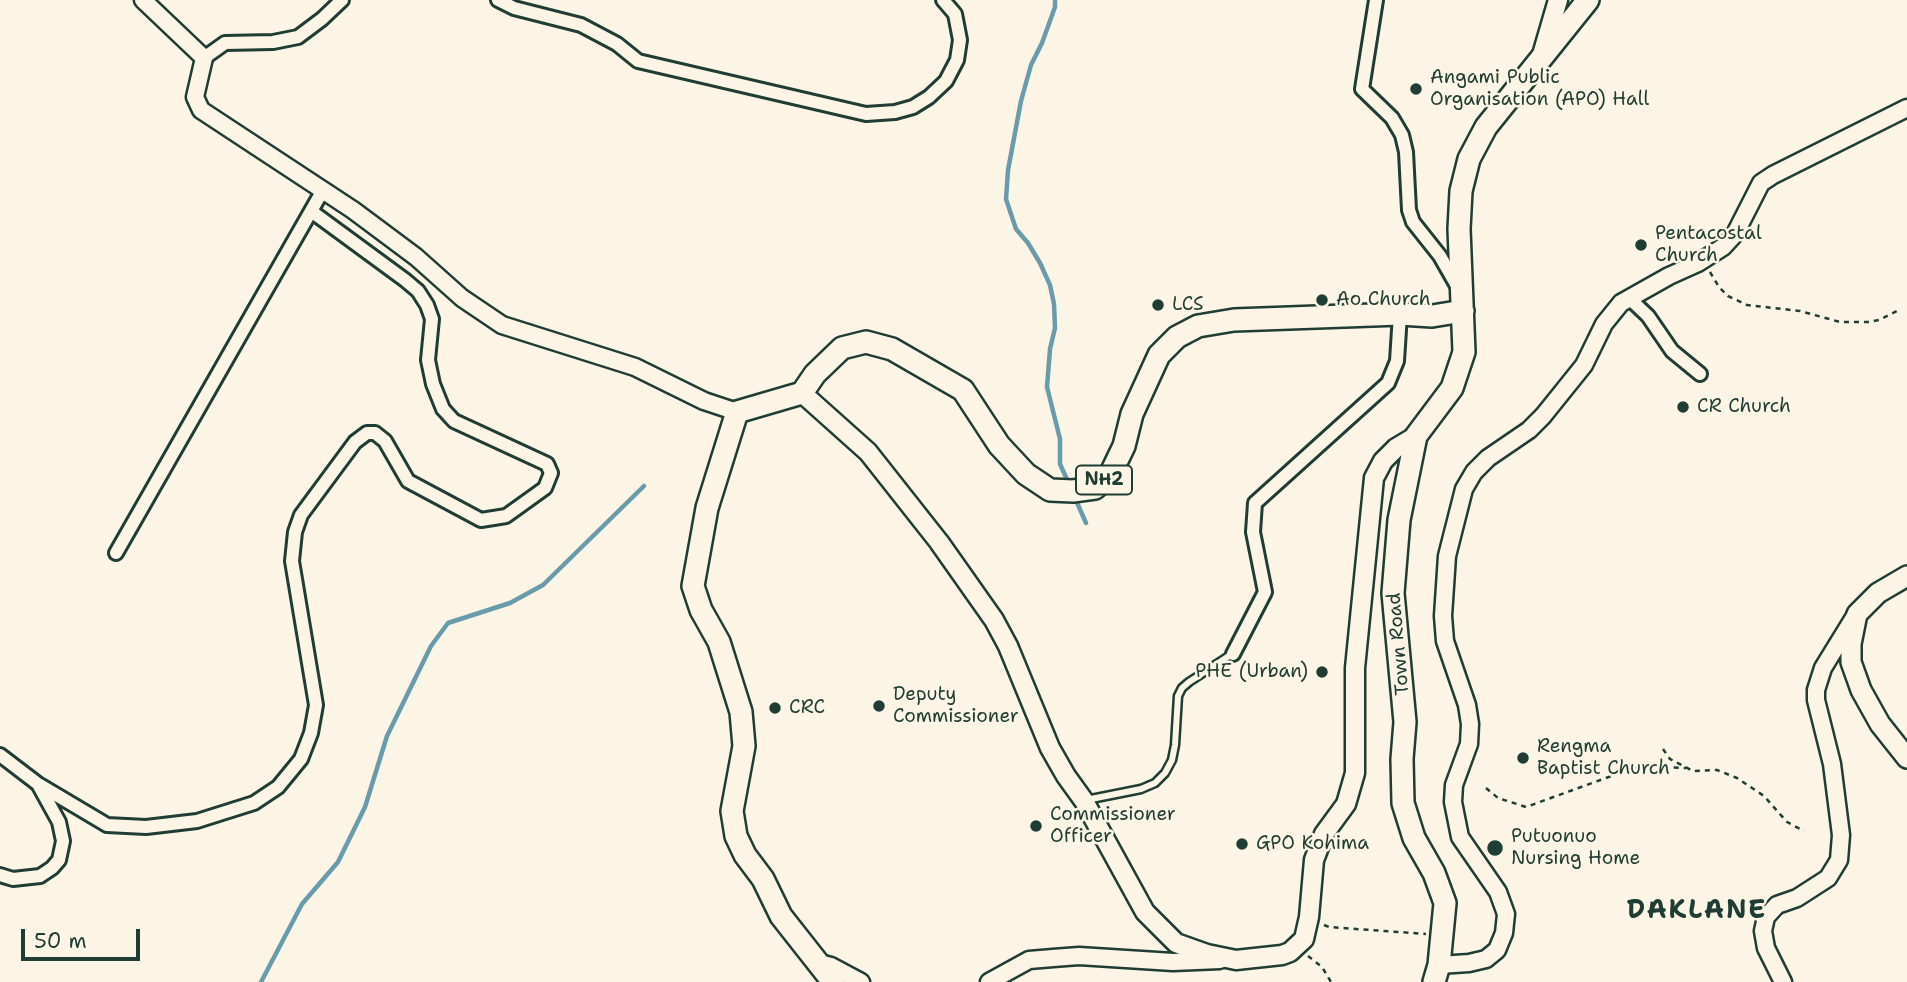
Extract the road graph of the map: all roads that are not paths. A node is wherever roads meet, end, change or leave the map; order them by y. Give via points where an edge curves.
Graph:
1 (144, 0) edge
2 (342, 0) edge
3 (498, 0) edge
4 (943, 0) edge
5 (1376, 0) edge
6 (1558, 0) edge
7 (1588, 0) edge
8 (204, 58) junction
9 (1541, 58) junction
10 (1907, 108) edge
11 (323, 190) junction
12 (311, 211) junction
13 (1629, 298) junction
14 (1464, 311) junction
15 (1400, 314) junction
16 (1700, 374) dead end
17 (802, 393) junction
18 (737, 412) junction
19 (1416, 436) junction
20 (116, 553) dead end
21 (1907, 576) edge
22 (1857, 614) junction
23 (1233, 653) joint
24 (0, 755) edge
25 (1907, 758) edge
26 (38, 784) junction
27 (1084, 801) junction
28 (0, 875) edge
29 (30, 877) junction
30 (0, 883) edge
31 (1236, 960) junction
32 (815, 961) junction
33 (1437, 973) edge
34 (833, 982) edge
35 (861, 982) edge
36 (989, 982) edge
37 (1783, 982) edge

1 - 8 street
2 - 8 street via 298,37 225,43
3 - 4 street via 581,25 638,61 866,114 913,107 946,80 957,60 960,40 955,14
5 - 14 street via 1362,89 1392,118 1402,135 1413,222 1449,268
6 - 9 main road
7 - 9 highway, Town Road
8 - 11 street via 195,97 201,110
9 - 14 highway, Town Road via 1486,127 1469,159 1459,229
10 - 13 street via 1761,183 1735,234 1723,247
11 - 12 street
11 - 18 street via 502,325 635,367
12 - 20 street
12 - 26 street via 418,291 432,319 428,360 443,409 454,421 547,464 551,473 545,488 506,516 481,520 408,481 385,441 367,433 324,484 295,532 292,561 316,705 301,759 278,787 254,803 197,821 146,827 107,825
13 - 16 street via 1672,351
13 - 33 street via 1604,324 1584,365 1543,416 1488,458 1464,489 1447,555 1443,616 1445,641 1469,724 1469,744 1454,785 1453,802 1460,837 1498,892 1507,914 1497,950 1486,959
14 - 15 highway, NH2
14 - 19 highway, Town Road via 1464,352 1451,388
15 - 17 highway, NH2 via 1234,320 1198,326 1177,337 1159,355 1110,475 1095,488 1073,492 1050,490 1026,474 999,445 963,390 892,349 866,342 842,348
15 - 23 street via 1397,360 1388,383 1255,503 1253,532 1265,592
17 - 18 highway
17 - 27 main road via 868,452 961,571 1008,646 1050,748
18 - 32 highway via 706,508 693,586 719,642 741,712 744,746 732,811 736,836 781,916
19 - 31 main road via 1396,448 1374,478 1355,668 1355,773 1346,804 1324,834 1314,860 1304,939 1290,952
19 - 33 highway, Town Road via 1399,520 1392,593 1405,722 1403,803 1445,903
21 - 22 main road via 1878,593
22 - 25 main road via 1850,662 1881,724
22 - 37 street via 1823,668 1816,690 1832,764 1841,835 1839,860 1828,878 1777,905 1766,917 1766,948
23 - 27 lane via 1182,688 1175,745 1165,774 1141,789
24 - 26 street
26 - 29 street via 59,822 62,849 52,868
27 - 31 main road via 1145,912 1176,943
28 - 29 street
29 - 30 street
31 - 36 street via 1029,960
32 - 34 highway
32 - 35 street

